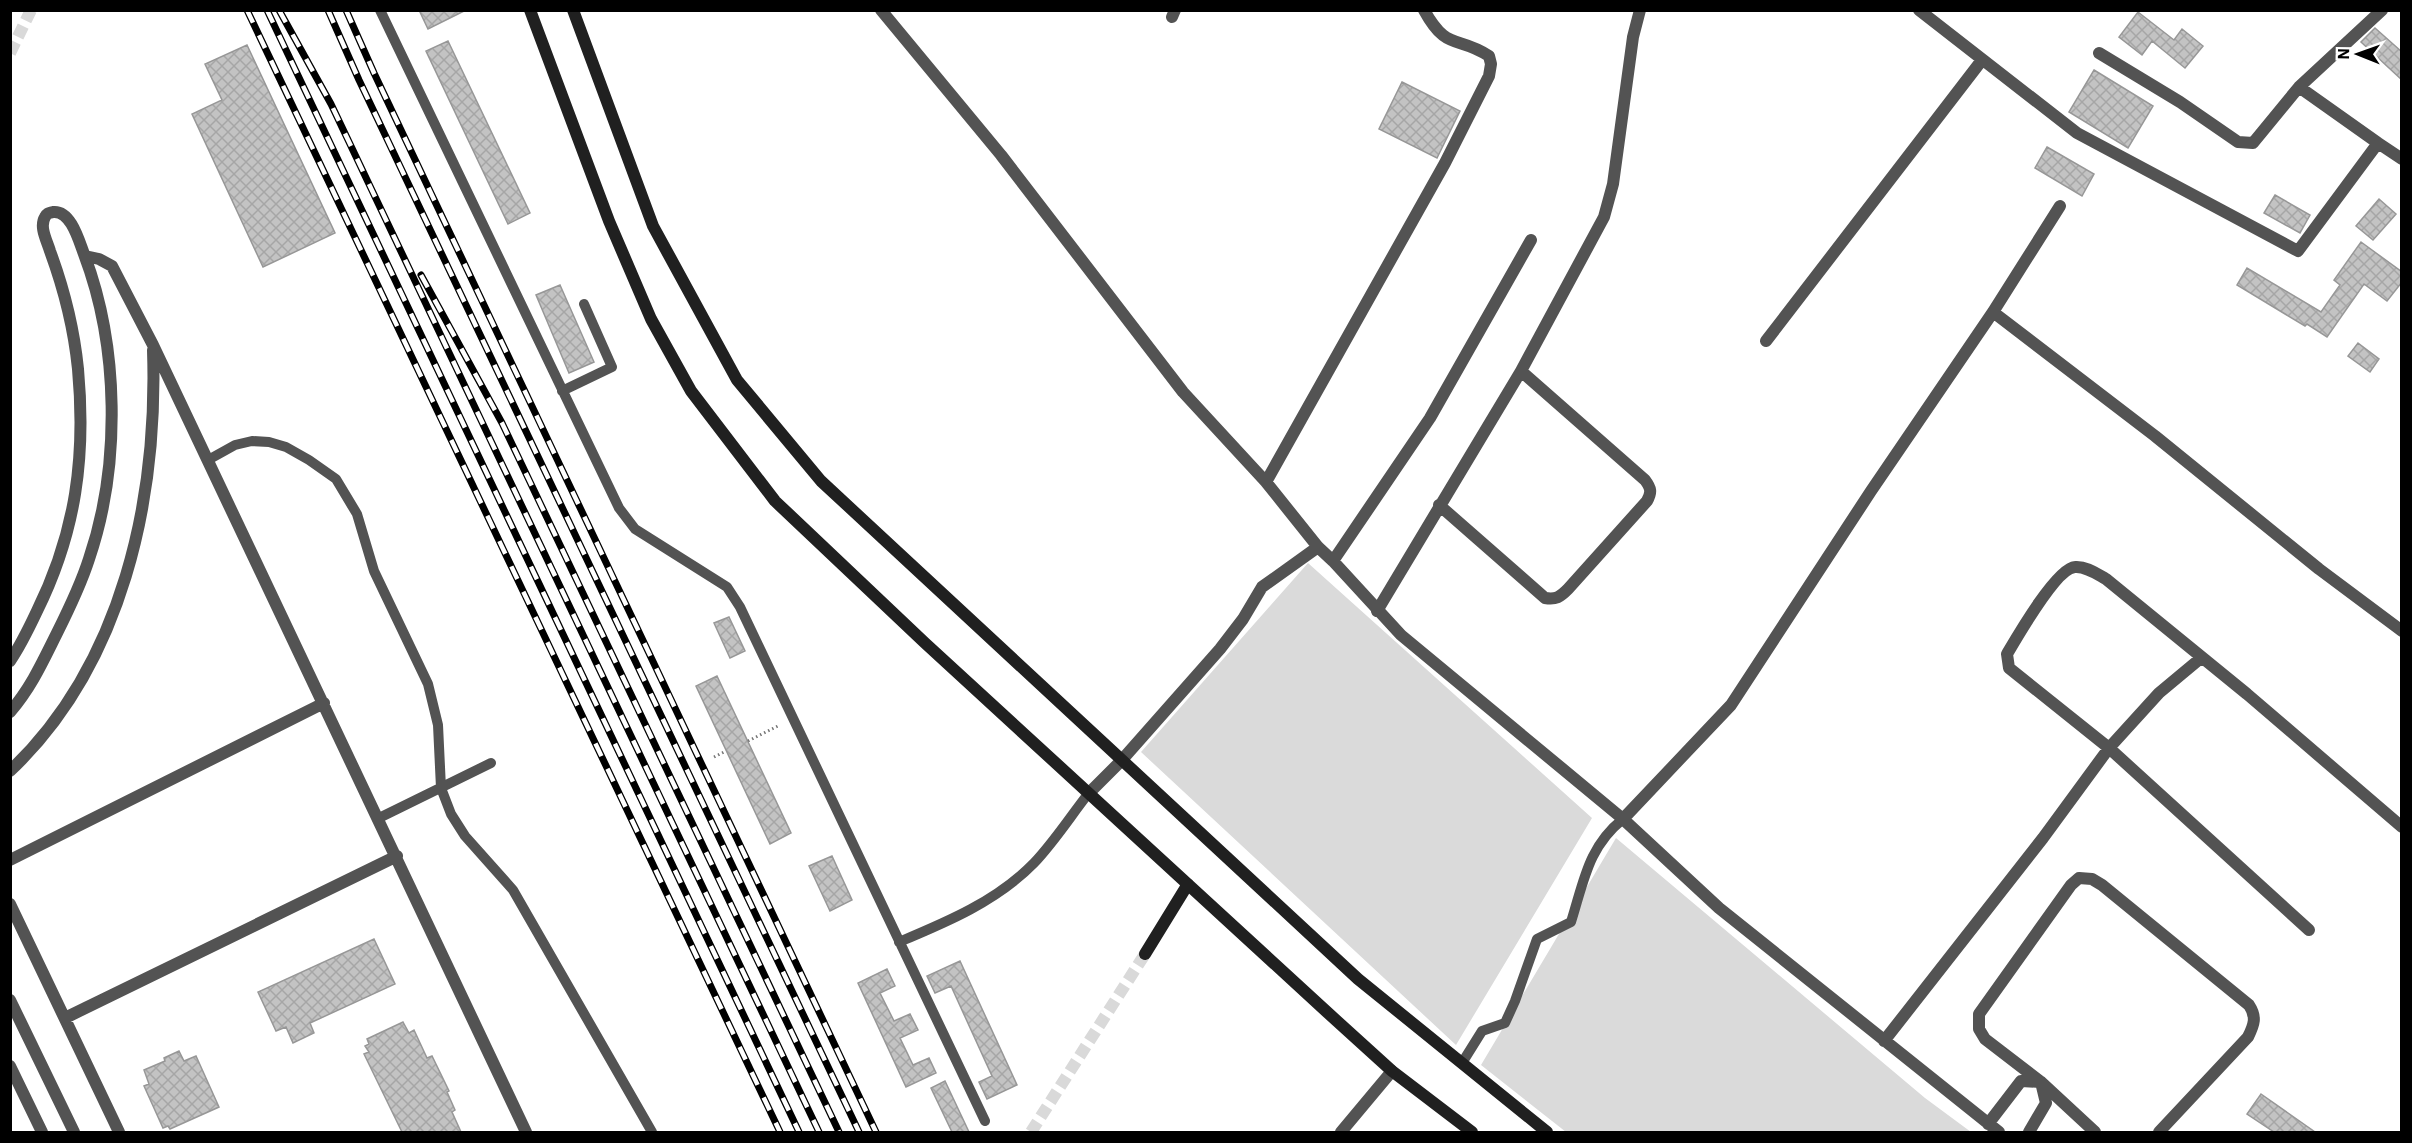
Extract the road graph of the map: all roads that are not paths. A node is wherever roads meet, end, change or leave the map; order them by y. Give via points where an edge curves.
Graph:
1 (380, 10) edge
2 (530, 10) edge
3 (573, 10) edge
4 (1424, 10) edge
5 (1640, 10) edge
6 (1919, 10) edge
7 (2382, 10) edge
8 (886, 13) edge
9 (2099, 53) dead end
10 (1982, 60) junction
11 (2300, 87) junction
12 (2378, 143) junction
13 (2402, 159) edge
14 (2060, 206) dead end
15 (1531, 240) dead end
16 (85, 256) junction
17 (584, 304) dead end
18 (1993, 312) junction
19 (1766, 341) dead end
20 (153, 345) junction
21 (1521, 371) junction
22 (562, 391) junction
23 (208, 460) junction
24 (1266, 482) junction
25 (1439, 505) junction
26 (1318, 547) junction
27 (1333, 561) junction
28 (1377, 611) junction
29 (2402, 632) edge
30 (2200, 658) junction
31 (10, 661) edge
32 (324, 704) junction
33 (10, 712) edge
34 (2109, 748) junction
35 (1121, 761) junction
36 (491, 763) dead end
37 (10, 771) edge
38 (441, 788) junction
39 (1088, 794) junction
40 (379, 818) junction
41 (1623, 819) junction
42 (2402, 827) edge
43 (397, 856) junction
44 (10, 860) edge
45 (1188, 884) junction
46 (10, 904) edge
47 (2309, 930) dead end
48 (899, 942) junction
49 (1145, 954) tunnel mouth
50 (10, 1000) edge
51 (65, 1018) junction
52 (1884, 1041) junction
53 (1462, 1063) junction
54 (10, 1066) edge
55 (1392, 1071) junction
56 (2042, 1082) junction
57 (985, 1121) dead end
58 (1988, 1124) junction
59 (42, 1132) edge
60 (74, 1132) edge
61 (119, 1132) edge
62 (526, 1132) edge
63 (652, 1132) edge
64 (1341, 1132) edge
65 (1472, 1132) edge
66 (1547, 1132) edge
67 (1999, 1132) edge
68 (2029, 1132) edge
69 (2095, 1132) edge
70 (2159, 1132) edge

1 - 22 lane
2 - 39 street via 646,309 691,391 775,501
3 - 35 street via 653,226 737,380 821,480
4 - 24 street via 1440,35 1489,56 1489,76 1445,164
5 - 21 street via 1613,184 1604,218
6 - 10 street
7 - 11 street
8 - 24 street via 1183,392
9 - 11 street via 2238,142 2253,143 2258,139
10 - 12 street via 2077,133 2298,250
10 - 19 street
11 - 12 street
12 - 13 street
14 - 18 street
15 - 27 street via 1430,418
16 - 20 street via 112,266
16 - 31 street via 66,216 48,213 43,228 66,301 78,368 80,461 72,518 51,582
16 - 33 street via 111,367 110,444 101,514 90,558 69,609 26,693
17 - 22 lane via 612,367
18 - 29 street
18 - 41 street via 1731,705
20 - 23 street
20 - 37 street via 149,472 131,557 108,627 72,696
21 - 25 street
21 - 25 street via 1646,480 1651,494 1647,501 1568,589 1553,599 1545,598
22 - 48 lane via 620,508 636,529 728,587
23 - 32 street
23 - 38 lane via 235,445 269,442 286,447 336,479 357,514 374,571 428,684 438,725
24 - 26 street
25 - 28 street
26 - 27 street
26 - 35 street via 1262,587 1220,649
27 - 28 street
28 - 41 street
30 - 34 street via 2159,693
30 - 34 street via 2106,579 2086,568 2076,567 2061,574 2007,654 2007,662 2018,676
30 - 42 street
32 - 40 street
32 - 44 street
34 - 47 street
34 - 52 street
35 - 39 street
35 - 53 street via 1358,979
36 - 38 lane
38 - 40 lane
38 - 63 lane via 465,836 513,890
39 - 45 street
39 - 48 lane via 1033,863 990,898 948,922
40 - 43 street
41 - 52 street via 1719,908
41 - 53 lane via 1606,832 1592,856 1571,922 1538,939 1505,1023 1482,1031
43 - 51 street
43 - 62 street
45 - 49 street
45 - 55 street
46 - 51 street
48 - 57 lane
50 - 60 street
51 - 61 street
52 - 58 street
53 - 66 street
54 - 59 street
55 - 64 street
55 - 65 street
56 - 58 street via 2021,1081
56 - 68 street via 2046,1103
56 - 69 street
56 - 70 street via 1985,1039 1979,1029 1979,1014 2071,885 2079,878 2091,879 2249,1005 2255,1014 2248,1037
58 - 67 street

